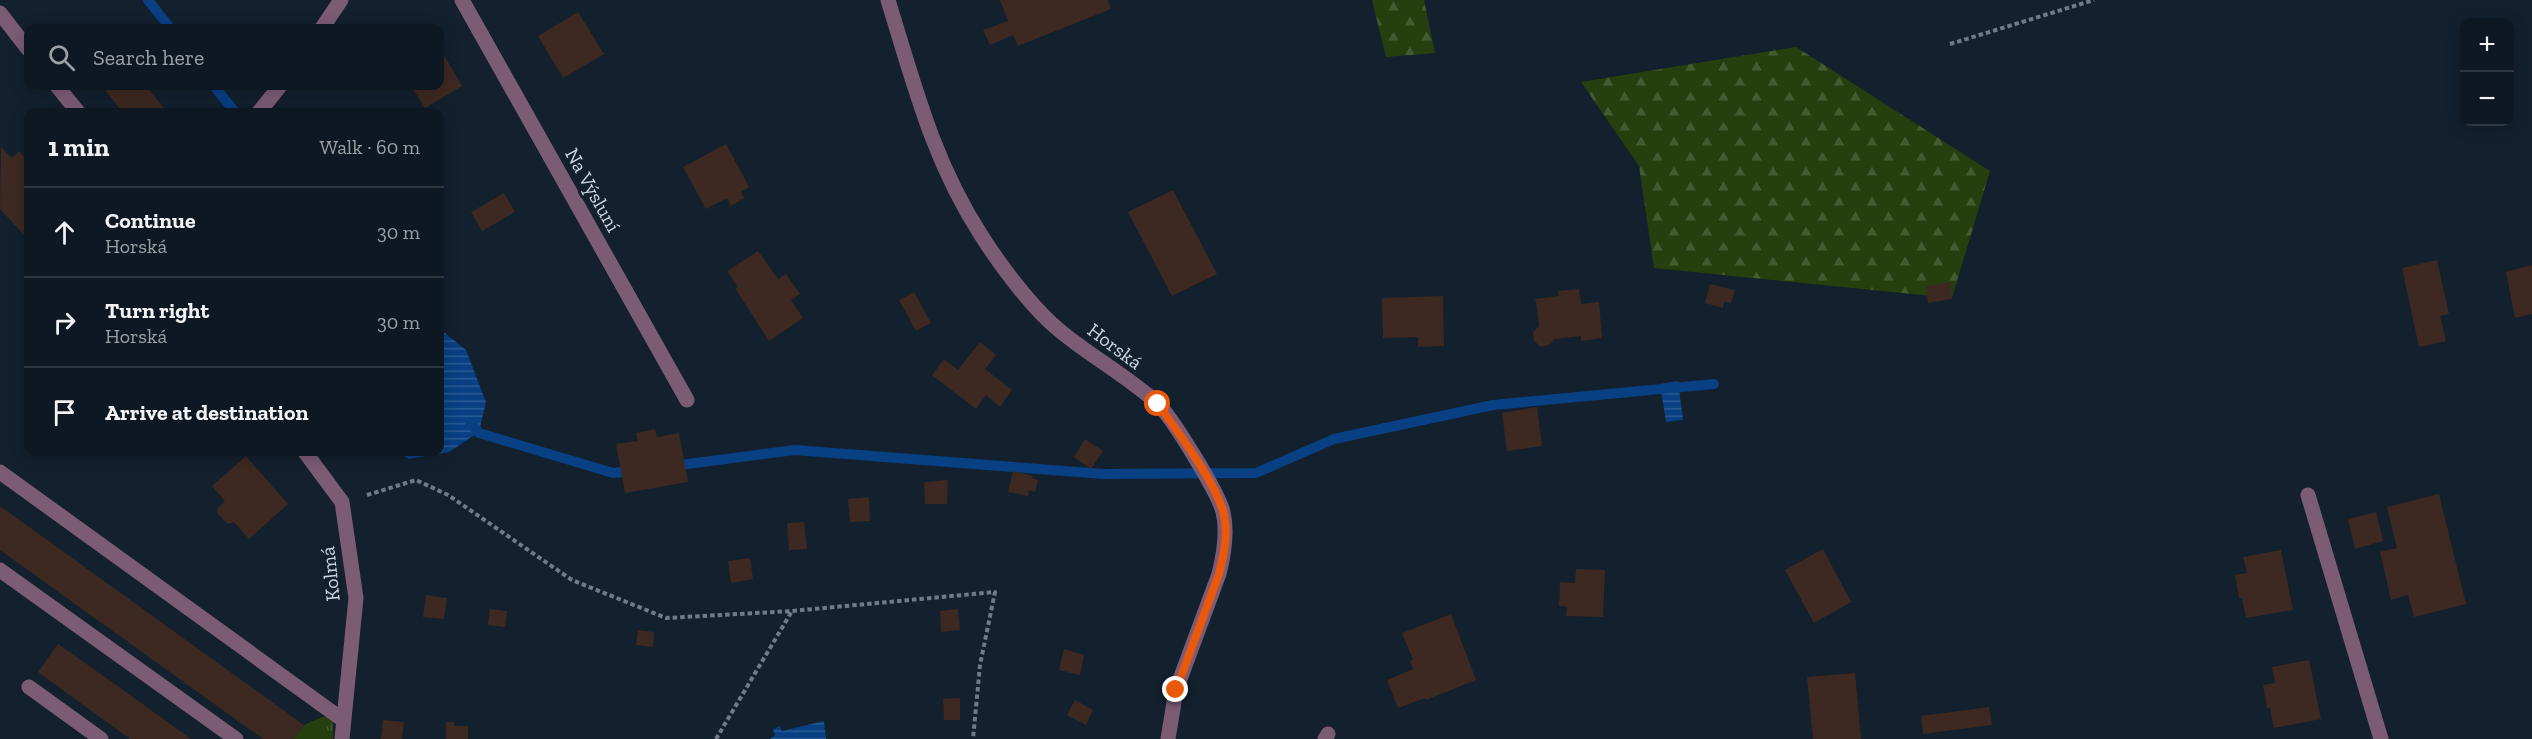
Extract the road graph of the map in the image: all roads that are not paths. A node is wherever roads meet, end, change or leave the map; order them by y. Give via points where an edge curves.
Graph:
1 (341, 0) edge
2 (462, 0) edge
3 (888, 0) edge
4 (0, 13) edge
5 (324, 24) edge
6 (24, 44) edge
7 (60, 90) edge
8 (277, 90) edge
9 (75, 108) edge
10 (262, 108) edge
11 (687, 400) dead end
12 (308, 456) edge
13 (0, 472) edge
14 (2308, 495) dead end
15 (0, 570) edge
16 (29, 687) dead end
17 (343, 720) junction
18 (101, 739) edge
19 (236, 739) edge
20 (342, 739) edge
21 (1168, 739) edge
22 (2381, 739) edge

1 - 5 street
2 - 11 street, Na Výsluní
3 - 21 street, Horská via 930,135 954,192 982,237 1018,286 1057,329 1158,404 1192,453 1222,510 1222,564 1176,690
4 - 6 street
7 - 9 street
8 - 10 street
12 - 17 street, Kolmá via 342,502 356,598
13 - 17 street
14 - 22 street
15 - 19 street
16 - 18 street
17 - 20 street, Kolmá

